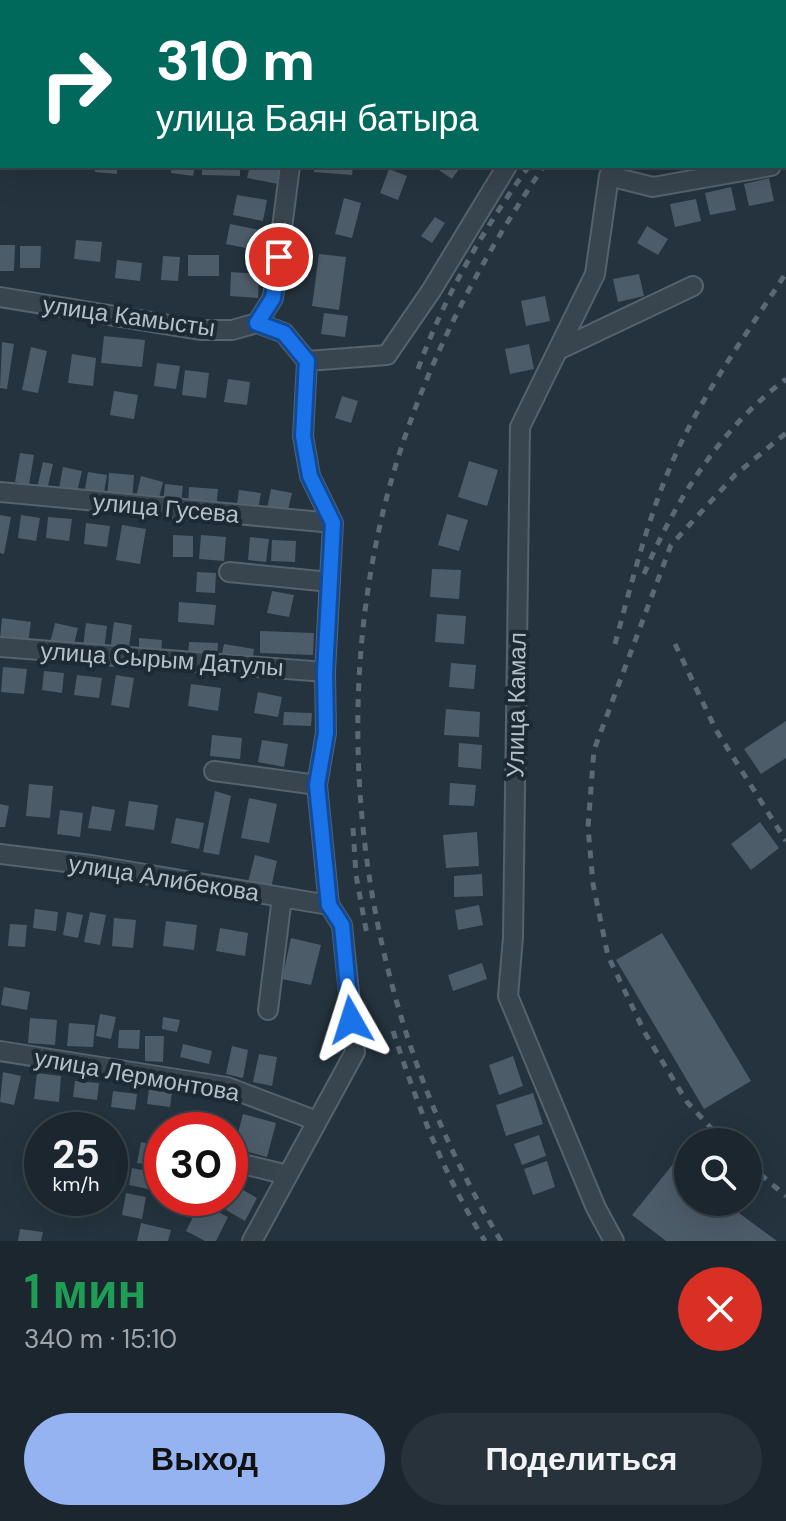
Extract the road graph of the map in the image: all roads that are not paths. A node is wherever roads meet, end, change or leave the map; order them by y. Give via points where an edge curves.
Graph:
1 (290, 168) edge
2 (506, 168) edge
3 (760, 168) edge
4 (612, 171) edge
5 (693, 286) dead end
6 (0, 297) edge
7 (257, 323) junction
8 (558, 350) junction
9 (307, 361) junction
10 (0, 492) edge
11 (333, 523) junction
12 (229, 572) dead end
13 (330, 582) junction
14 (0, 647) edge
15 (325, 672) junction
16 (214, 771) dead end
17 (317, 785) junction
18 (0, 854) edge
19 (282, 897) junction
20 (329, 905) junction
21 (268, 1010) dead end
22 (0, 1051) edge
23 (317, 1121) junction
24 (248, 1165) edge
25 (288, 1175) junction
26 (252, 1241) edge
27 (614, 1241) edge

1 - 7 street via 273,298
2 - 9 street via 387,355
3 - 4 street via 653,187
4 - 8 street, Улица Камал via 595,274
5 - 8 street
6 - 7 street, улица Камысты via 200,330
7 - 9 street via 284,333
8 - 27 street, Улица Камал via 520,427 508,996
9 - 11 street via 303,436 310,476
10 - 11 street, улица Гусева
11 - 13 street
12 - 13 street
13 - 15 street
14 - 15 street, улица Сырым Датулы
15 - 17 street via 326,733
16 - 17 street
17 - 20 street
18 - 19 street, улица Алибекова
19 - 20 street, улица Алибекова
19 - 21 street
20 - 23 street via 342,925 355,1052
22 - 23 street, улица Лермонтова via 227,1087
23 - 25 street
24 - 25 street
25 - 26 street

